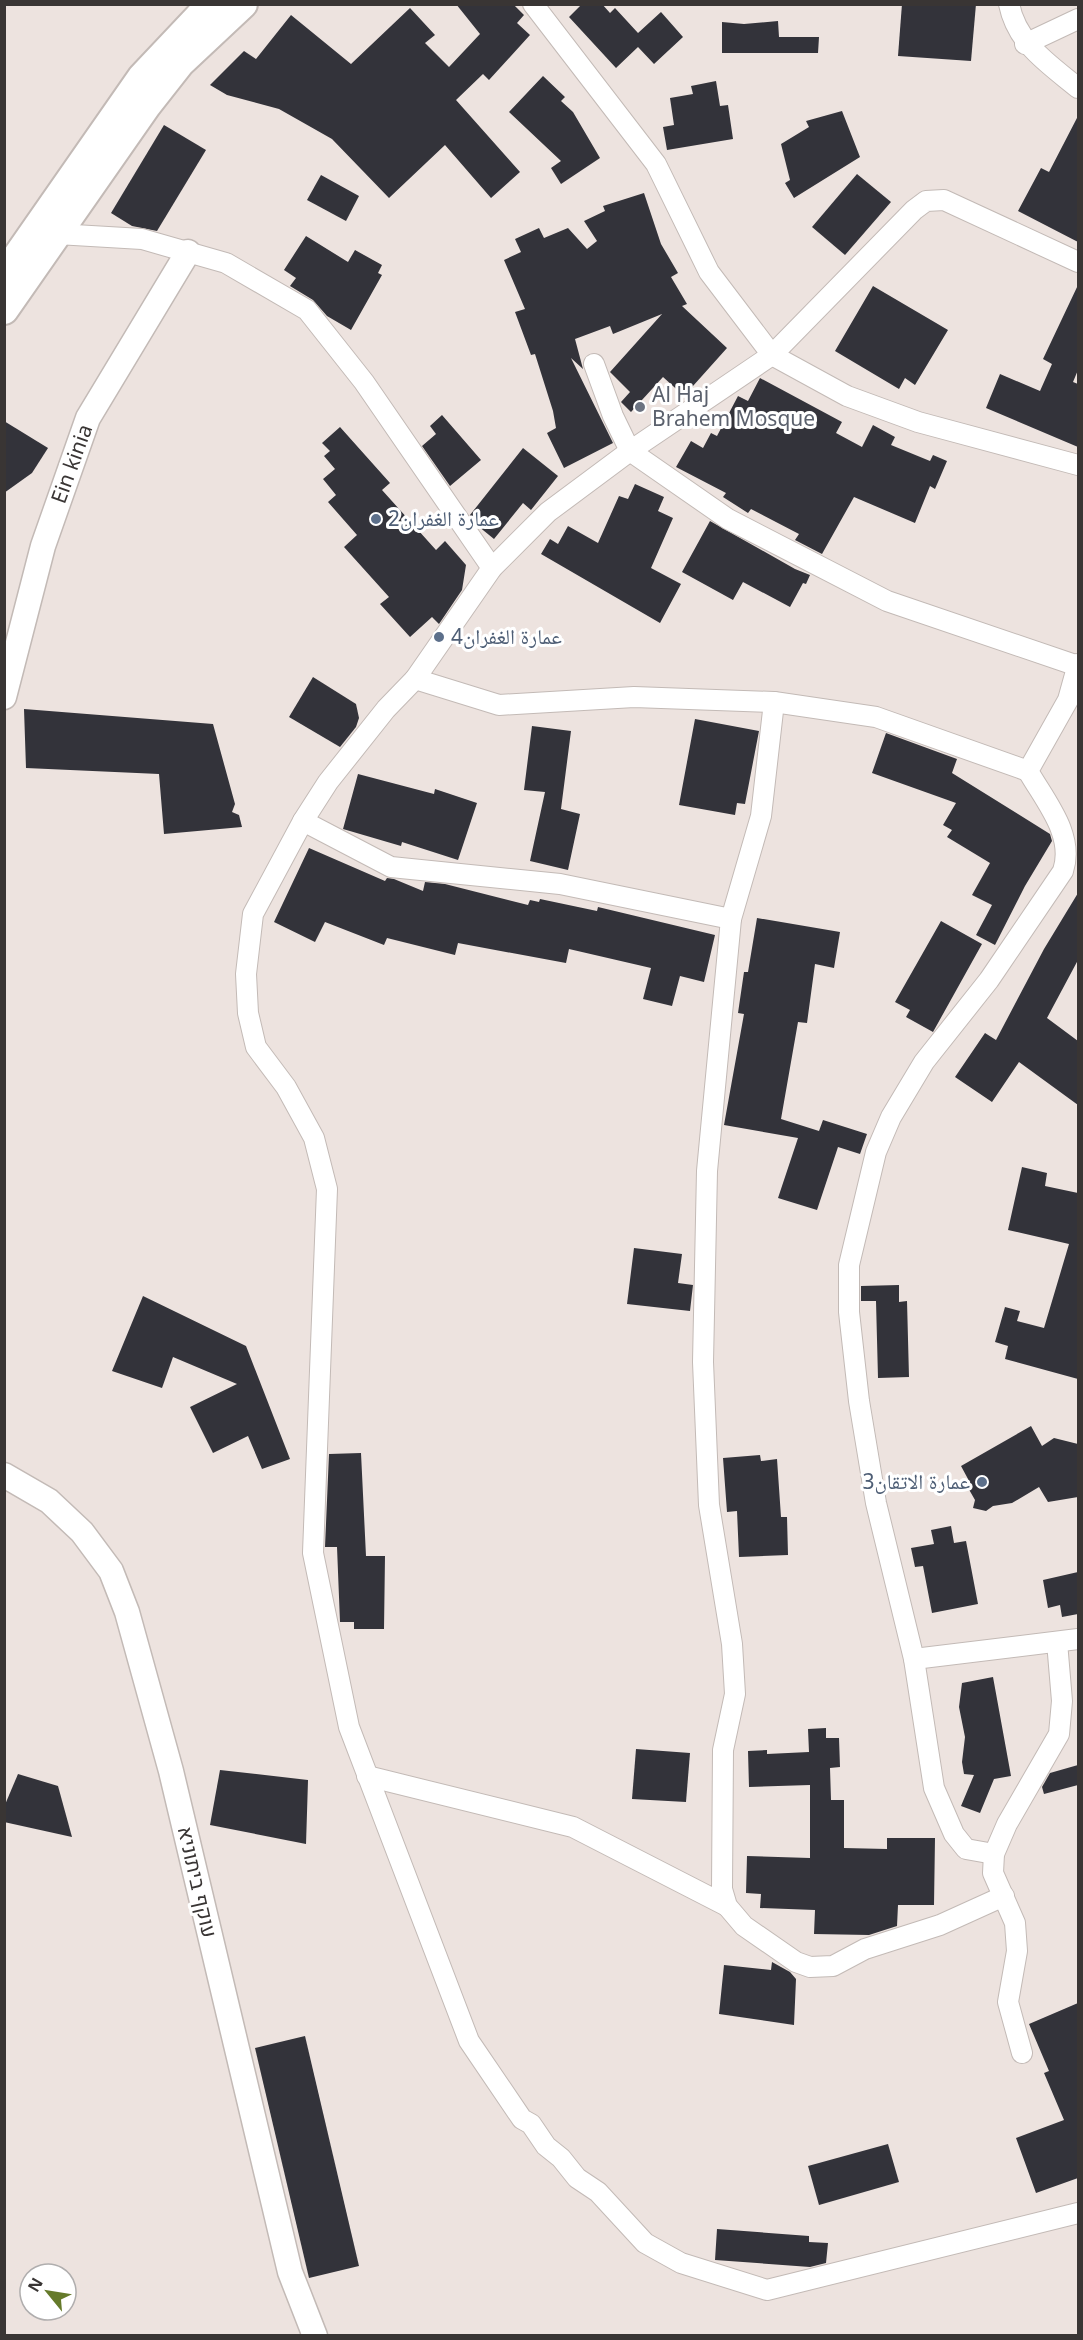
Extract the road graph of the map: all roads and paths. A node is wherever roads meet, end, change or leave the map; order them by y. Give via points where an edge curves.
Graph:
1 (210, 4) edge
2 (243, 4) edge
3 (533, 4) edge
4 (1009, 4) edge
5 (1078, 19) edge
6 (1025, 44) junction
7 (1078, 88) edge
8 (57, 234) junction
9 (188, 252) junction
10 (1078, 262) edge
11 (4, 275) edge
12 (4, 310) edge
13 (772, 355) junction
14 (594, 364) dead end
15 (630, 451) junction
16 (1078, 465) edge
17 (492, 568) junction
18 (1078, 665) edge
19 (415, 679) junction
20 (4, 697) edge
21 (774, 702) junction
22 (1073, 703) edge
23 (1028, 771) junction
24 (303, 821) junction
25 (732, 919) junction
26 (4, 1475) edge
27 (1078, 1639) edge
28 (1057, 1642) junction
29 (914, 1659) junction
30 (367, 1776) junction
31 (994, 1854) junction
32 (1004, 1896) junction
33 (727, 1906) junction
34 (1022, 2053) dead end
35 (1078, 2213) edge
36 (315, 2336) edge

1 - 11 main road via 142,77
2 - 8 main road via 180,63
3 - 13 street via 656,164 709,272
4 - 6 street
5 - 6 street
6 - 7 street
8 - 9 street via 142,239
8 - 12 main road
9 - 17 street via 225,263 307,310 364,382
9 - 20 street, Ein kinia via 88,418 43,546
10 - 13 street via 944,200 926,201
13 - 15 street
13 - 16 street via 847,396 918,422
14 - 15 street
15 - 17 street via 548,512
15 - 18 street via 728,519 887,601
17 - 19 street
18 - 22 street
19 - 21 street via 499,705 634,697
19 - 24 street via 328,782
21 - 23 street via 876,717
21 - 25 street via 761,816
22 - 23 street
23 - 29 street via 1063,834 1067,859 1063,871 989,980 924,1062 891,1117 876,1152 849,1265 849,1312 859,1401 876,1503
24 - 25 street via 390,867 560,884
24 - 30 street via 253,914 246,974 248,1013 256,1047 286,1087 314,1138 327,1189 313,1552 349,1727
25 - 33 street via 707,1171 704,1362 709,1505 732,1644 735,1694 723,1750 722,1889
26 - 36 street, עוקף ביתוניא via 49,1501 82,1532 111,1570 127,1612 171,1771 290,2272
27 - 28 street
28 - 29 street
28 - 31 street via 1062,1701 1059,1734
29 - 31 street via 934,1788 954,1834 966,1849
30 - 33 street via 573,1827
30 - 35 street via 469,2041 522,2119 645,2242 681,2263 767,2290
31 - 32 street via 993,1873
32 - 33 street via 940,1925 865,1949 833,1966 810,1967 796,1962 744,1926
32 - 34 street via 1016,1923 1017,1951 1008,2002

